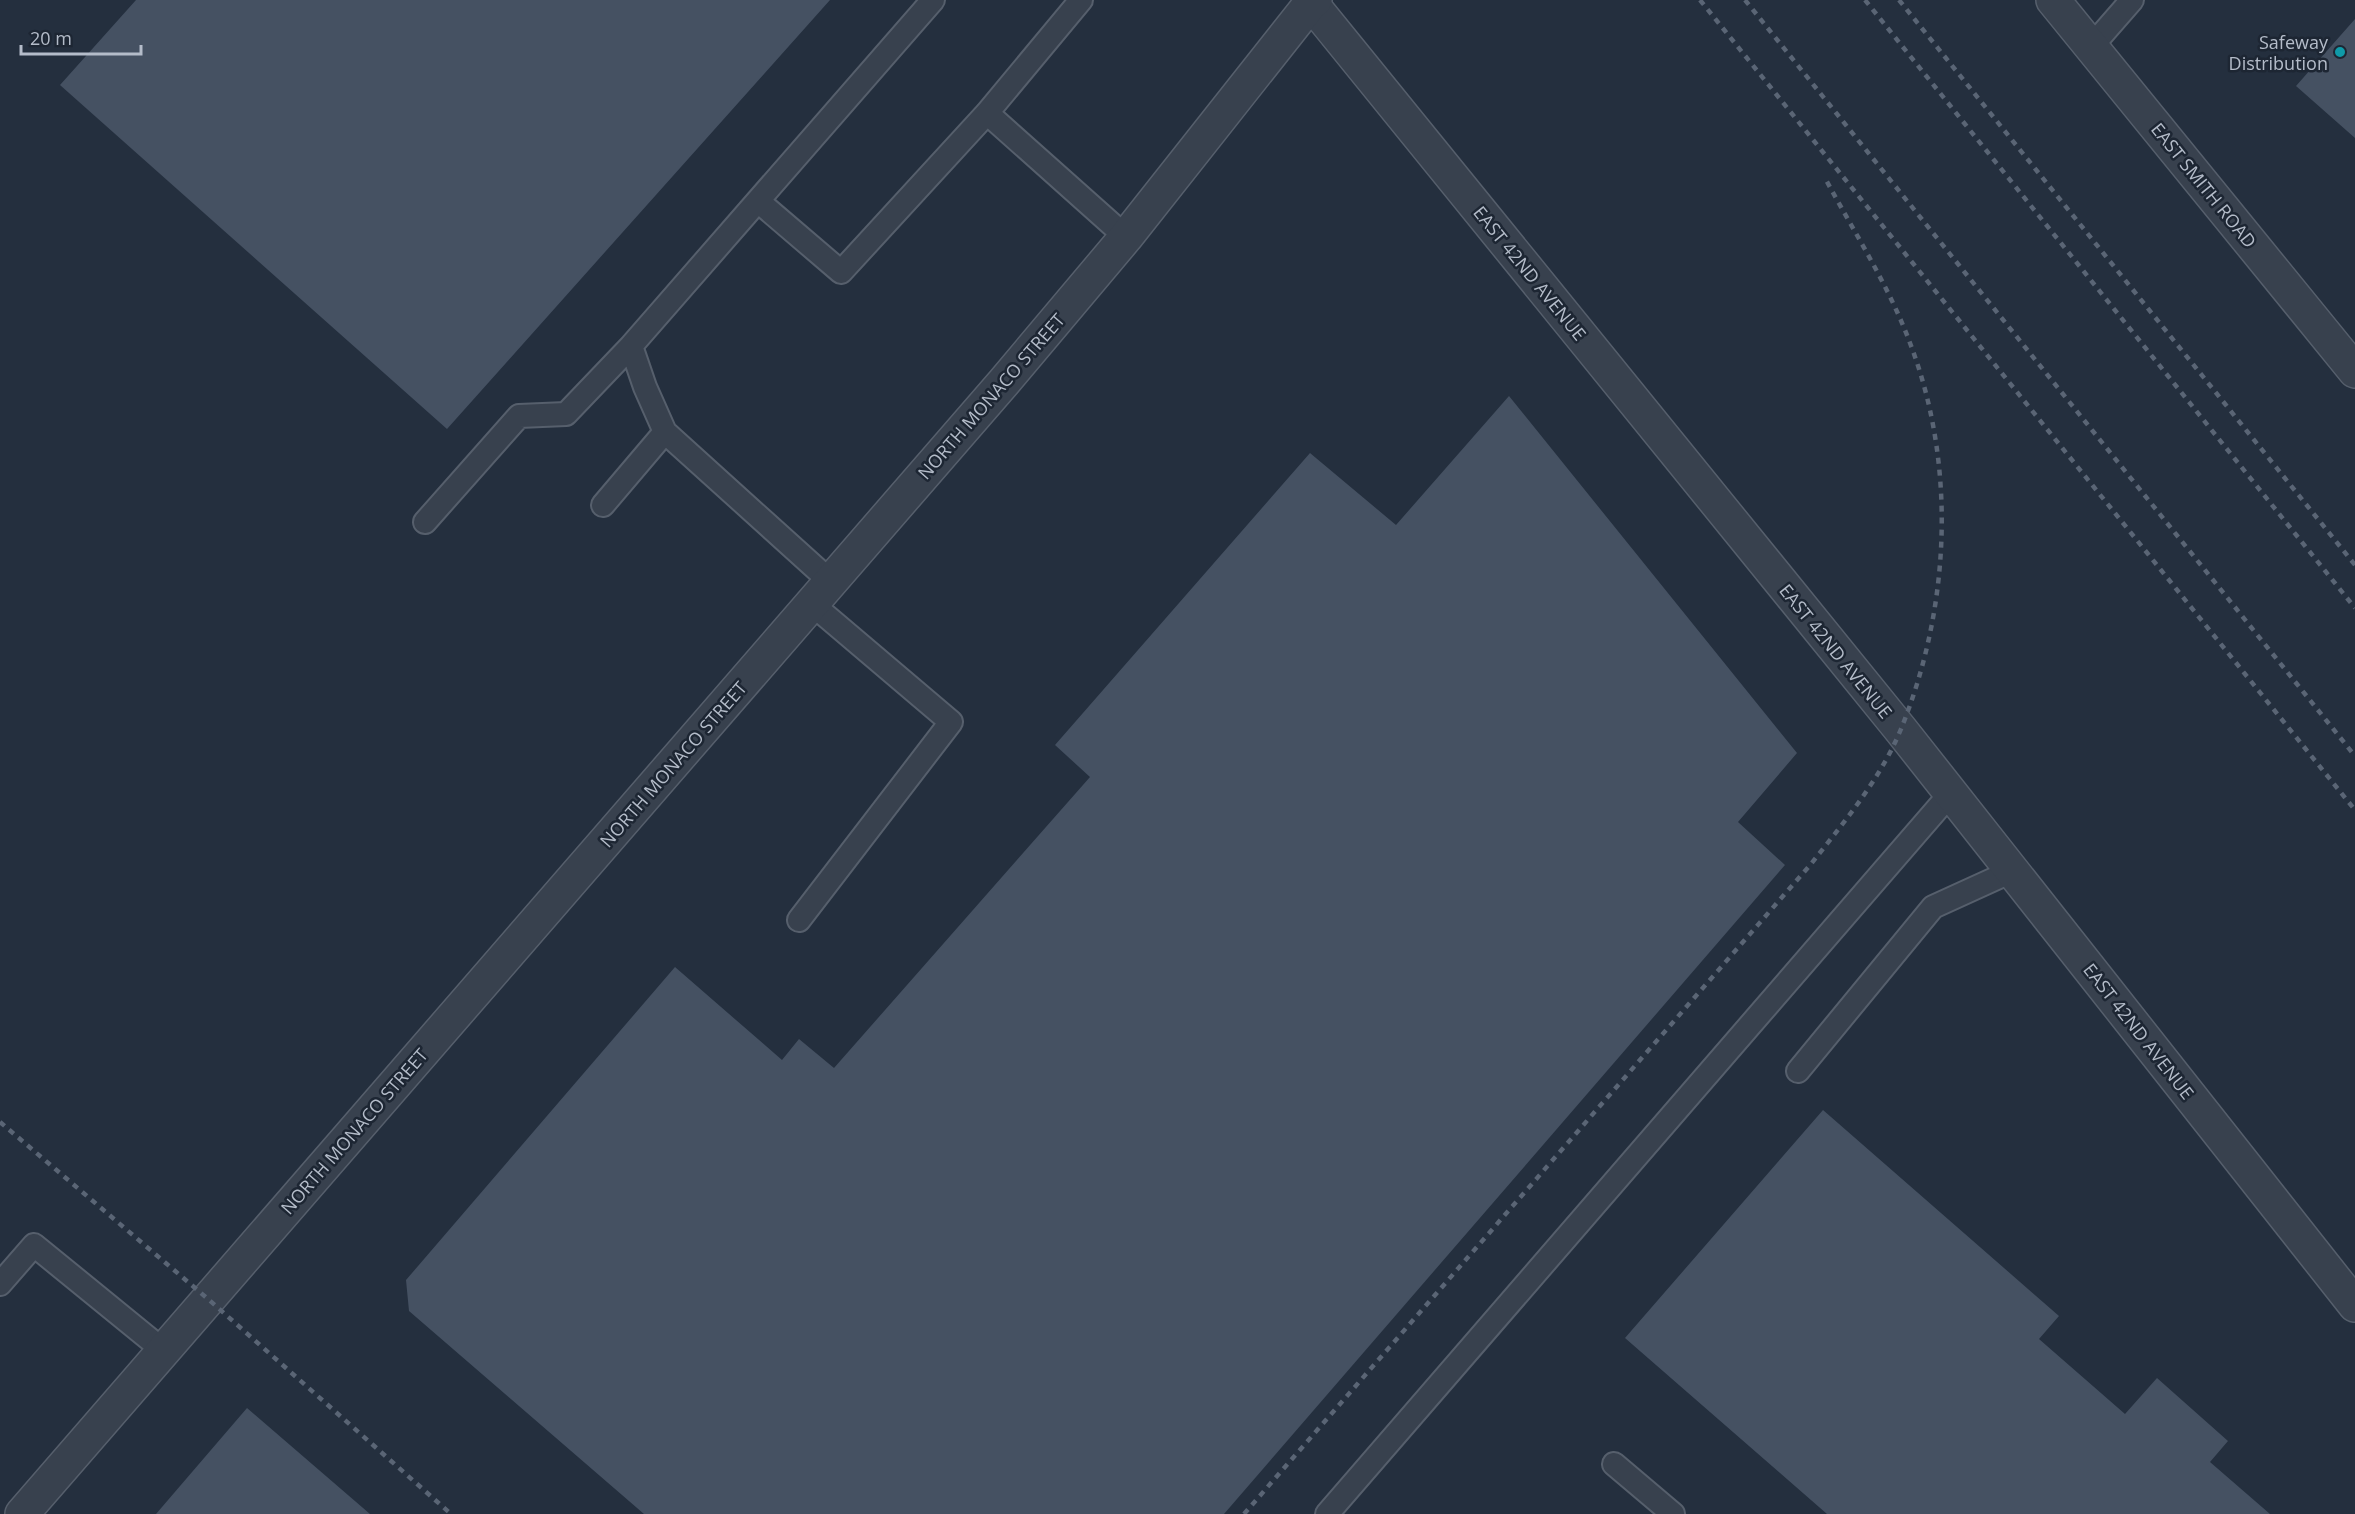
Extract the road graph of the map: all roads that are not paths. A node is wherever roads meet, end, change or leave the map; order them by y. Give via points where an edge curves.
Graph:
1 (933, 0) edge
2 (1081, 0) edge
3 (2053, 0) edge
4 (2132, 0) edge
5 (1312, 1) edge
6 (2091, 47) junction
7 (987, 113) junction
8 (758, 201) junction
9 (1126, 237) junction
10 (631, 346) junction
11 (2355, 371) edge
12 (665, 432) junction
13 (603, 505) dead end
14 (425, 522) dead end
15 (821, 593) junction
16 (1951, 793) junction
17 (2012, 871) junction
18 (799, 920) dead end
19 (1798, 1071) dead end
20 (0, 1284) edge
21 (2355, 1305) edge
22 (164, 1350) junction
23 (1614, 1464) dead end
24 (22, 1514) edge
25 (1327, 1514) edge
26 (1673, 1514) edge

1 - 8 lane
2 - 7 lane
3 - 6 street, EAST SMITH ROAD
4 - 6 lane
5 - 9 street, NORTH MONACO STREET
5 - 16 street, EAST 42ND AVENUE
6 - 11 street, EAST SMITH ROAD
7 - 8 lane via 841,272
7 - 9 lane
8 - 10 lane
9 - 15 street, NORTH MONACO STREET
10 - 12 lane
10 - 14 lane via 566,414 519,416
12 - 13 lane
12 - 15 lane
15 - 18 lane via 951,722
15 - 22 street, NORTH MONACO STREET
16 - 17 street, EAST 42ND AVENUE
16 - 25 lane
17 - 19 lane via 1933,907
17 - 21 street, EAST 42ND AVENUE
20 - 22 lane via 34,1245
22 - 24 street, NORTH MONACO STREET
23 - 26 lane

